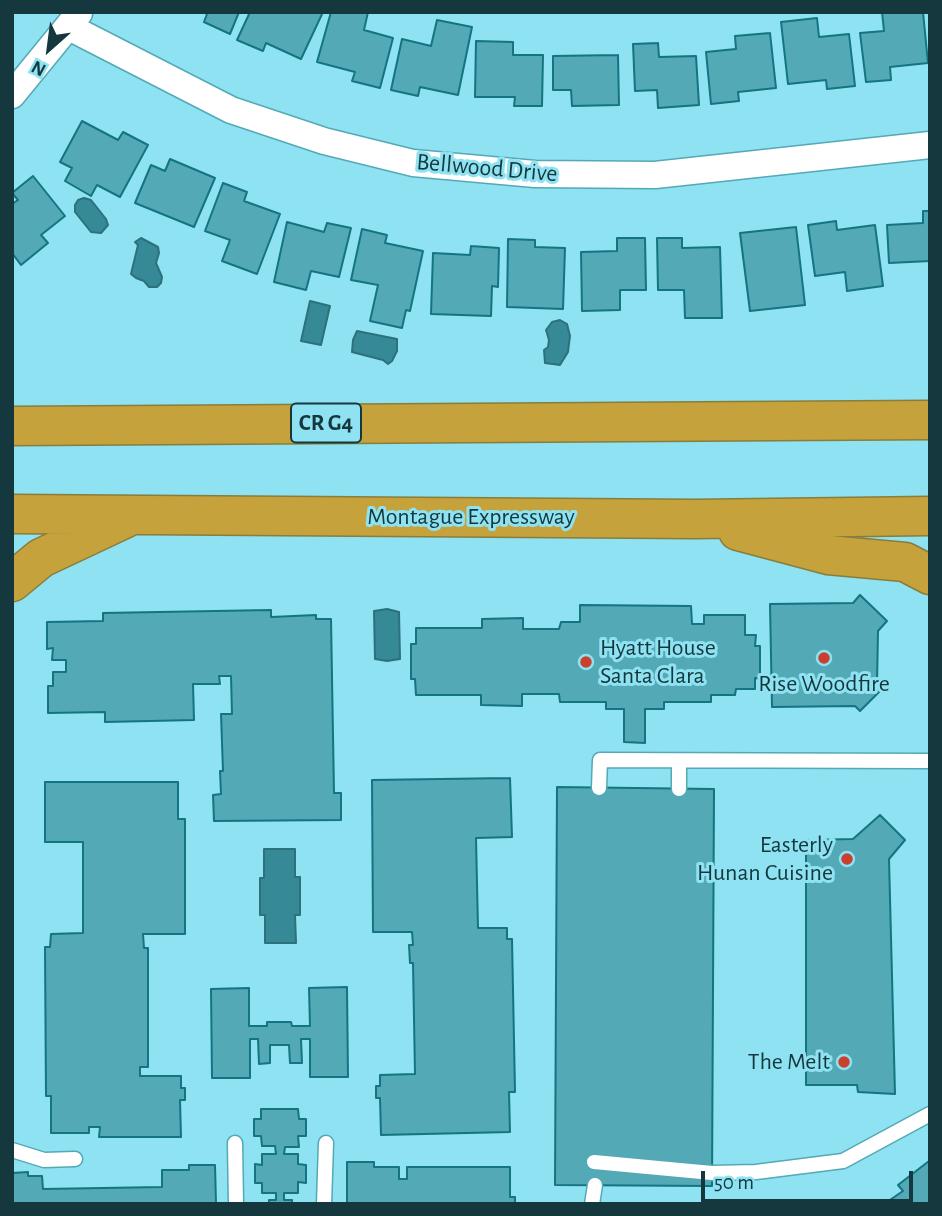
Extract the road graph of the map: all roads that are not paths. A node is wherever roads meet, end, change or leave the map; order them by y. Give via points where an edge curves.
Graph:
1 (74, 20) edge
2 (12, 96) edge
3 (930, 145) edge
4 (930, 420) edge
5 (12, 426) edge
6 (12, 514) edge
7 (134, 514) junction
8 (930, 516) edge
9 (695, 519) junction
10 (930, 575) edge
11 (12, 582) edge
12 (678, 761) junction
13 (930, 761) edge
14 (599, 788) dead end
15 (679, 789) dead end
16 (930, 1114) edge
17 (235, 1143) dead end
18 (326, 1143) dead end
19 (13, 1149) edge
20 (75, 1159) dead end
21 (594, 1162) dead end
22 (595, 1185) dead end
23 (236, 1204) edge
24 (324, 1204) edge
25 (593, 1204) edge

1 - 2 street
1 - 3 street, Bellwood Drive via 231,110 324,141 413,163 535,174 654,175
4 - 5 highway, CR G4
6 - 7 highway, Montague Expressway
7 - 9 highway, Montague Expressway
7 - 11 highway via 41,558
8 - 9 highway, Montague Expressway
9 - 10 highway via 828,555 905,562
12 - 13 lane
12 - 14 lane via 600,760
12 - 15 lane
16 - 21 lane via 843,1161 712,1173
17 - 23 lane
18 - 24 lane
19 - 20 lane via 44,1160
22 - 25 lane

